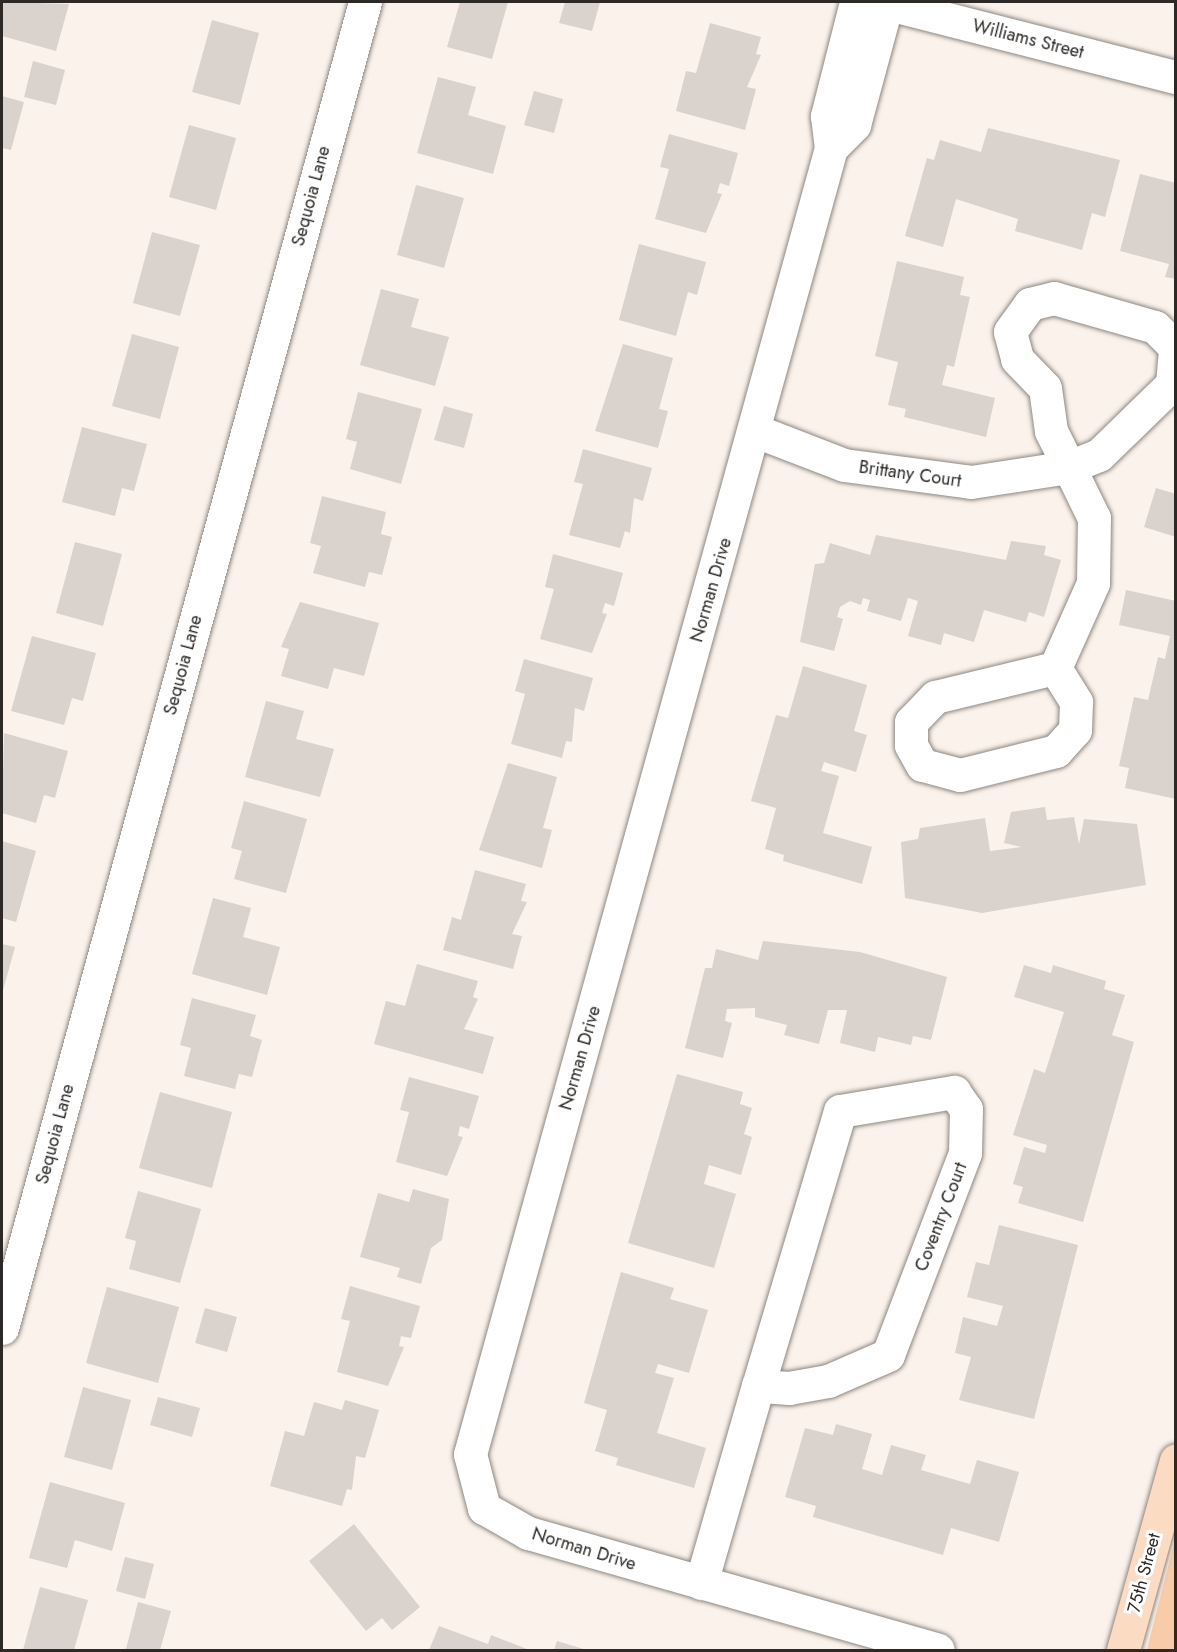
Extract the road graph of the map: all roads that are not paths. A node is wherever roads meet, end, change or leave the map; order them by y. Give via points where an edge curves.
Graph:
1 (364, 2) edge
2 (875, 2) edge
3 (1176, 77) edge
4 (756, 431) junction
5 (1069, 467) junction
6 (1055, 668) junction
7 (2, 1329) edge
8 (758, 1386) junction
9 (1176, 1460) edge
10 (701, 1583) junction
11 (938, 1650) edge
12 (1122, 1650) edge

1 - 7 street, Sequoia Lane
2 - 3 street, Williams Street
2 - 4 street, Norman Drive via 854,125 831,148
4 - 5 street, Brittany Court via 844,465 971,482
4 - 10 street, Norman Drive via 470,1454 484,1508 528,1533
5 - 5 street, Brittany Court via 1099,455 1172,384 1175,347 1155,327 1054,298 1030,304 1011,332 1017,358 1045,388 1051,431
5 - 6 street via 1094,519 1093,583
6 - 6 street via 1076,702 1075,730 1056,751 960,775 922,765 911,745 911,723 935,698
8 - 8 street, Coventry Court via 840,1111 954,1092 966,1108 965,1153 888,1355 828,1381 789,1388
8 - 10 street, Coventry Court
9 - 12 main road, 75th Street
10 - 11 street, Norman Drive

